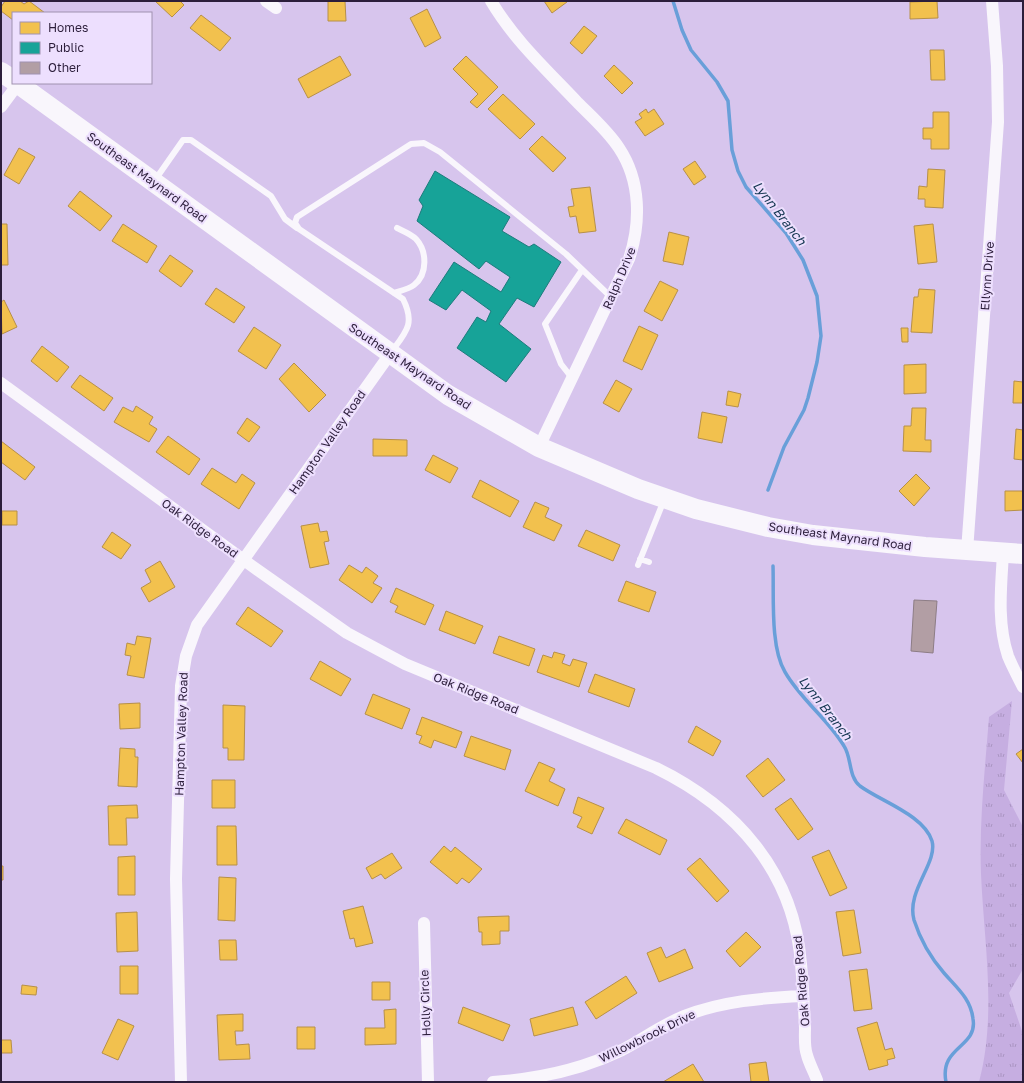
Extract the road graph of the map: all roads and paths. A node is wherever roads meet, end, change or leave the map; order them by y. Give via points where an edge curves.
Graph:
1 (492, 1) edge
2 (992, 1) edge
3 (1, 72) edge
4 (12, 79) edge
5 (15, 84) edge
6 (19, 84) edge
7 (1, 107) edge
8 (153, 182) junction
9 (397, 228) dead end
10 (299, 229) junction
11 (582, 270) junction
12 (394, 293) junction
13 (612, 298) junction
14 (390, 354) junction
15 (572, 378) junction
16 (1, 383) edge
17 (539, 447) junction
18 (664, 498) junction
19 (967, 550) junction
20 (1003, 554) junction
21 (1023, 554) edge
22 (243, 559) junction
23 (649, 562) dead end
24 (1023, 687) edge
25 (424, 923) dead end
26 (803, 996) junction
27 (818, 1080) dead end
28 (181, 1082) edge
29 (428, 1082) edge
30 (493, 1082) edge

1 - 13 street, Ralph Drive via 524,47 603,128 619,148 628,165 636,197 637,227 629,259
2 - 19 street, Ellynn Drive via 998,122
3 - 4 main road, Southeast Maynard Road
5 - 7 street
6 - 8 main road, Southeast Maynard Road
8 - 10 lane via 183,140 191,140 271,196 285,219
8 - 14 main road, Southeast Maynard Road
9 - 12 lane via 416,240 421,247 425,263 422,274 414,286
10 - 11 lane via 295,223 297,217 411,144 424,143 433,146 566,254
10 - 12 lane
11 - 13 lane
11 - 15 lane via 545,324 561,364
12 - 14 lane via 403,298 410,323 407,332
13 - 15 street, Ralph Drive
14 - 17 main road, Southeast Maynard Road via 448,395
14 - 22 street, Hampton Valley Road
15 - 17 street, Ralph Drive
16 - 22 street, Oak Ridge Road
17 - 18 main road, Southeast Maynard Road
18 - 19 main road, Southeast Maynard Road via 696,509 813,535
18 - 23 lane via 639,562
19 - 20 main road, Southeast Maynard Road
20 - 21 main road, Southeast Maynard Road
20 - 24 street via 1001,602 1004,639
22 - 26 street, Oak Ridge Road via 328,620 375,649 656,768 709,798 748,835 782,888 796,926
22 - 28 street, Hampton Valley Road via 197,625 182,674 176,879
25 - 29 street, Holly Circle
26 - 27 street, Oak Ridge Road via 806,1054
26 - 30 street, Willowbrook Drive via 756,998 717,1005 682,1017 622,1050 589,1064 535,1078

